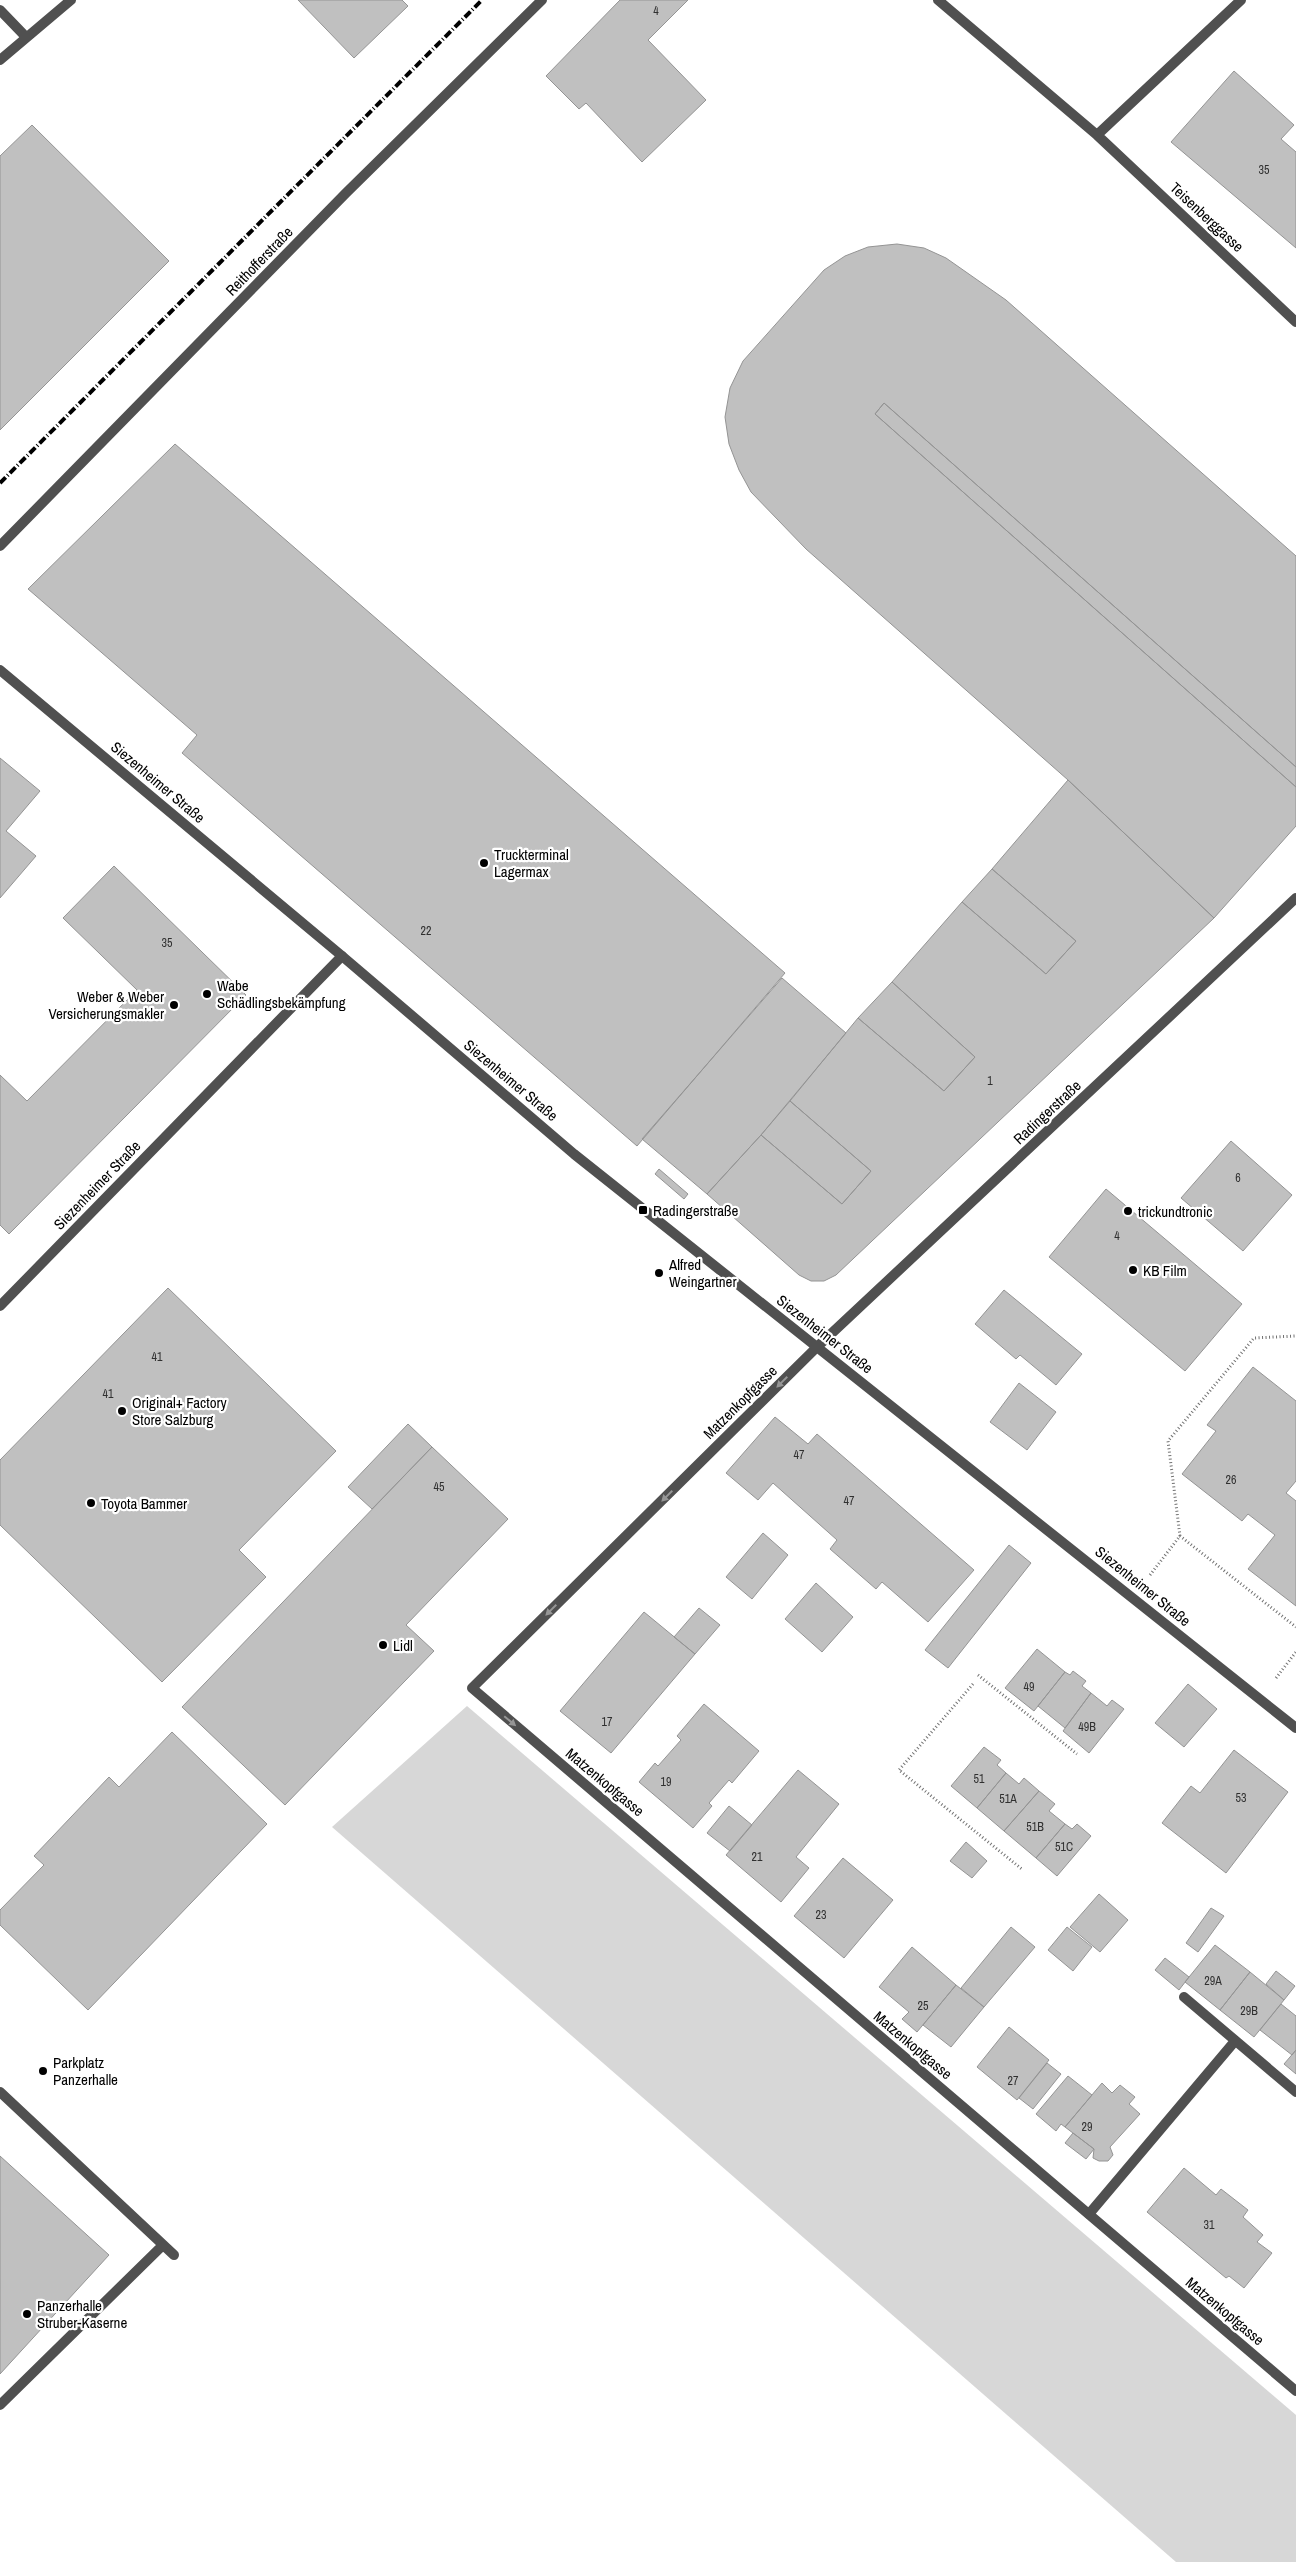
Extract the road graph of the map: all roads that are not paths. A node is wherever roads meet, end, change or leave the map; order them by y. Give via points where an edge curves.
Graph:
1 (71, 0) edge
2 (542, 0) edge
3 (938, 0) edge
4 (1241, 0) edge
5 (0, 10) edge
6 (26, 37) junction
7 (0, 60) edge
8 (1097, 135) junction
9 (1296, 322) edge
10 (0, 546) edge
11 (0, 670) edge
12 (1296, 898) edge
13 (342, 956) junction
14 (0, 1306) edge
15 (817, 1347) junction
16 (1296, 1728) edge
17 (1184, 1998) dead end
18 (1235, 2041) junction
19 (0, 2092) edge
20 (1296, 2092) edge
21 (1089, 2214) junction
22 (163, 2245) junction
23 (174, 2255) dead end
24 (1296, 2391) edge
25 (0, 2406) edge

1 - 6 street
2 - 10 street, Reithofferstraße
3 - 8 street, Teisenberggasse
4 - 8 street
5 - 6 street
6 - 7 street
8 - 9 street, Teisenberggasse
11 - 13 street, Siezenheimer Straße
12 - 15 street, Radingerstraße
13 - 14 street, Siezenheimer Straße
13 - 15 street, Siezenheimer Straße via 574,1154
15 - 16 street, Siezenheimer Straße
15 -> 21 street, Matzenkopfgasse via 472,1688
17 - 18 street
18 - 20 street
18 - 21 street
19 - 22 street
21 - 24 street, Matzenkopfgasse
22 - 23 street
22 - 25 street

